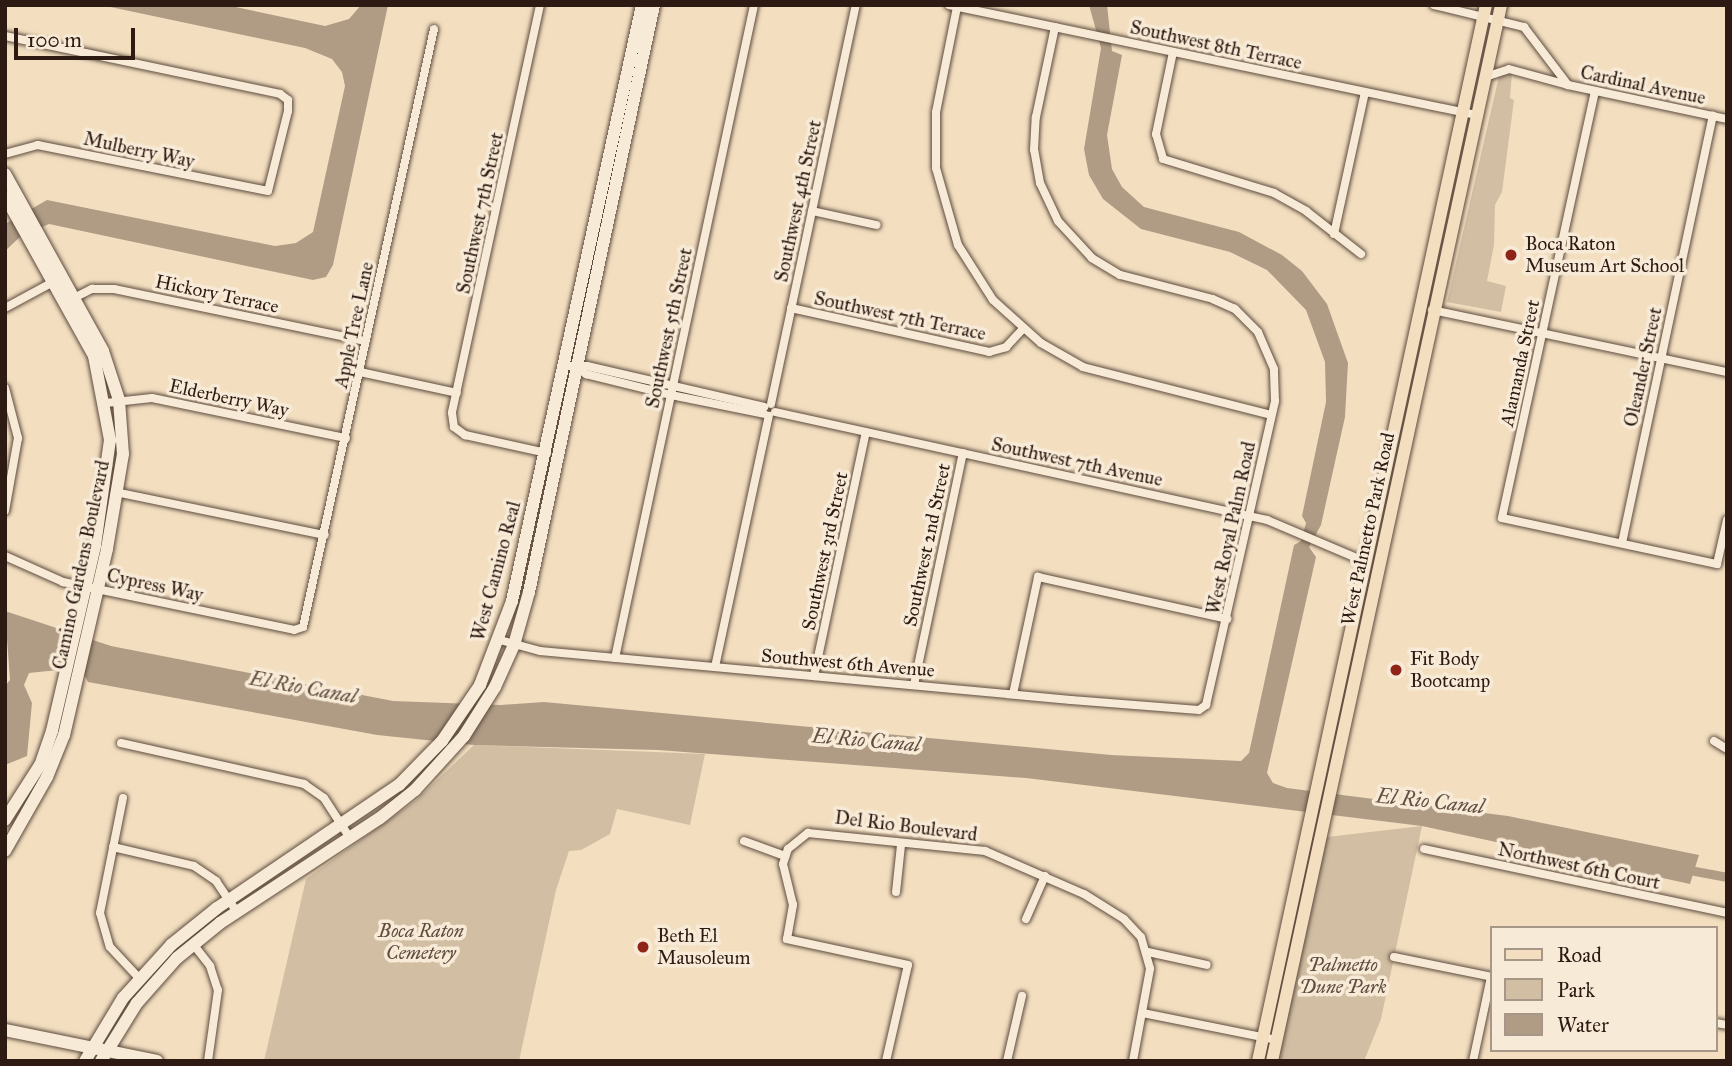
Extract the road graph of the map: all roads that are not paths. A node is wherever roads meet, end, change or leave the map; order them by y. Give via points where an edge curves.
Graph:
1 (540, 5) edge
2 (642, 5) edge
3 (654, 5) edge
4 (754, 5) edge
5 (856, 5) edge
6 (1434, 5) edge
7 (1501, 5) edge
8 (953, 6) edge
9 (1485, 10) edge
10 (1498, 19) junction
11 (1055, 27) junction
12 (434, 29) dead end
13 (5, 36) edge
14 (1173, 52) junction
15 (1485, 76) junction
16 (1568, 85) junction
17 (1595, 91) junction
18 (1364, 92) junction
19 (1462, 112) junction
20 (1476, 115) junction
21 (1713, 116) junction
22 (1727, 119) edge
23 (618, 146) junction
24 (5, 153) edge
25 (5, 174) edge
26 (5, 196) edge
27 (19, 210) junction
28 (812, 211) junction
29 (877, 225) dead end
30 (1334, 234) junction
31 (1361, 254) dead end
32 (57, 279) junction
33 (69, 300) junction
34 (1420, 307) junction
35 (5, 308) edge
36 (791, 309) junction
37 (1434, 310) junction
38 (1023, 330) junction
39 (1542, 334) junction
40 (366, 341) junction
41 (1661, 357) junction
42 (573, 367) junction
43 (360, 372) junction
44 (1727, 372) edge
45 (673, 384) junction
46 (5, 388) edge
47 (457, 393) junction
48 (671, 395) junction
49 (113, 402) junction
50 (769, 411) junction
51 (1272, 415) junction
52 (866, 432) junction
53 (346, 438) junction
54 (545, 452) junction
55 (963, 453) junction
56 (558, 455) junction
57 (111, 491) junction
58 (5, 511) edge
59 (1250, 516) junction
60 (1727, 520) edge
61 (325, 535) junction
62 (1622, 543) junction
63 (5, 556) edge
64 (1366, 562) junction
65 (90, 587) junction
66 (1227, 619) junction
67 (1368, 619) junction
68 (303, 627) joint
69 (1351, 630) junction
70 (500, 640) junction
71 (514, 645) junction
72 (615, 658) junction
73 (715, 667) junction
74 (814, 676) junction
75 (1354, 684) junction
76 (480, 685) junction
77 (914, 685) junction
78 (1013, 694) junction
79 (486, 702) junction
80 (1195, 710) joint
81 (58, 733) junction
82 (1714, 741) dead end
83 (121, 743) dead end
84 (1727, 749) edge
85 (123, 799) dead end
86 (5, 820) edge
87 (347, 832) junction
88 (744, 841) dead end
89 (901, 845) junction
90 (113, 847) junction
91 (1424, 849) dead end
92 (5, 851) edge
93 (785, 856) junction
94 (1045, 876) junction
95 (896, 892) dead end
96 (230, 900) junction
97 (237, 912) junction
98 (1727, 913) edge
99 (1026, 919) dead end
100 (193, 944) junction
101 (1148, 952) junction
102 (1394, 957) dead end
103 (1207, 965) dead end
104 (1490, 977) edge
105 (139, 978) junction
106 (1490, 986) edge
107 (1022, 996) dead end
108 (1143, 1013) junction
109 (5, 1030) edge
110 (1263, 1038) junction
111 (1277, 1040) junction
112 (92, 1047) junction
113 (104, 1056) edge
114 (85, 1061) edge
115 (157, 1061) edge
116 (208, 1061) edge
117 (886, 1061) edge
118 (1007, 1061) edge
119 (1133, 1061) edge
120 (1258, 1061) edge
121 (1272, 1061) edge
122 (1473, 1061) edge

1 - 47 street, Southwest 7th Street
2 - 23 street, West Camino Real
3 - 23 street, West Camino Real
4 - 45 street, Southwest 5th Street
5 - 28 street, Southwest 4th Street
6 - 9 street, Cardinal Avenue
7 - 10 main road, West Palmetto Park Road
8 - 11 street, Southwest 8th Terrace
8 - 38 street via 936,112 940,192 970,267
9 - 10 street, Cardinal Avenue
9 - 19 main road, West Palmetto Park Road
10 - 15 main road, West Palmetto Park Road
10 - 16 street, Cardinal Avenue via 1529,32
11 - 14 street, Southwest 8th Terrace
11 - 51 street, West Royal Palm Road via 1035,117 1034,150 1040,183 1058,221 1079,247 1105,267 1136,281 1228,305 1248,319 1267,345 1276,377
12 - 40 street, Apple Tree Lane
13 - 24 street, Mulberry Way via 280,94 288,100 268,191 45,146 24,146
14 - 18 street, Southwest 8th Terrace
14 - 30 street via 1155,143 1170,164 1274,193
15 - 16 street via 1508,69
15 - 20 main road, West Palmetto Park Road
16 - 17 street, Cardinal Avenue
17 - 21 street, Cardinal Avenue
17 - 39 street, Alamanda Street
18 - 19 street, Southwest 8th Terrace
18 - 30 street
19 - 20 street, Southwest 8th Terrace
19 - 34 main road, West Palmetto Park Road
20 - 37 main road, West Palmetto Park Road
21 - 22 street, Cardinal Avenue
21 - 41 street, Oleander Street
23 - 42 street, West Camino Real
25 - 27 street, Camino Gardens Boulevard
26 - 27 street, Camino Gardens Boulevard
27 - 32 street, Camino Gardens Boulevard
28 - 29 street
28 - 36 street, Southwest 4th Street
30 - 31 street
32 - 33 street, Camino Gardens Boulevard
32 - 35 street
33 - 40 street, Hickory Terrace via 92,289 114,289
33 - 49 street, Camino Gardens Boulevard
34 - 37 street
34 - 64 main road, West Palmetto Park Road
36 - 38 street, Southwest 7th Terrace via 989,352 1006,347
36 - 50 street, Southwest 4th Street
37 - 39 street
37 - 67 main road, West Palmetto Park Road
38 - 51 street via 1061,356 1098,373
39 - 41 street
39 - 62 street, Alamanda Street via 1502,518
40 - 43 street, Apple Tree Lane
41 - 44 street
41 - 62 street, Oleander Street
42 - 45 street, Southwest 7th Avenue
42 - 48 street, Southwest 7th Avenue
42 - 54 street, West Camino Real
42 - 56 street, West Camino Real
43 - 47 street
43 - 53 street, Apple Tree Lane
45 - 48 street, Southwest 5th Street
45 - 50 street, Southwest 7th Avenue
46 - 58 street via 18,438
47 - 54 street, Southwest 7th Street via 454,427 465,435
48 - 50 street, Southwest 7th Avenue
48 - 72 street, Southwest 5th Street
49 - 53 street, Elderberry Way via 160,400
49 - 57 street, Camino Gardens Boulevard
50 - 52 street, Southwest 7th Avenue
50 - 73 street, Southwest 4th Street
51 - 59 street, West Royal Palm Road
52 - 55 street, Southwest 7th Avenue
52 - 74 street, Southwest 3rd Street
53 - 61 street, Apple Tree Lane
54 - 56 street
54 - 70 street, West Camino Real
55 - 59 street, Southwest 7th Avenue
55 - 77 street, Southwest 2nd Street
56 - 71 street, West Camino Real
57 - 61 street
57 - 65 street, Camino Gardens Boulevard
59 - 64 street, Southwest 7th Avenue via 1289,527
59 - 66 street, West Royal Palm Road
60 - 62 street via 1717,564
61 - 68 street, Apple Tree Lane
63 - 65 street, Cypress Way
64 - 67 main road via 1373,569
64 - 69 main road, West Palmetto Park Road
65 - 68 street, Cypress Way via 294,630
65 - 81 street, Camino Gardens Boulevard
66 - 78 street via 1038,577
66 - 80 street, West Royal Palm Road via 1210,698
67 - 75 main road, West Palmetto Park Road
69 - 75 main road via 1355,640 1348,674
69 - 110 main road, West Palmetto Park Road
70 - 71 street, Southwest 6th Avenue
70 - 76 street, West Camino Real
71 - 72 street, Southwest 6th Avenue
71 - 79 street, West Camino Real
72 - 73 street, Southwest 6th Avenue
73 - 74 street, Southwest 6th Avenue
74 - 77 street, Southwest 6th Avenue
75 - 111 main road, West Palmetto Park Road
76 - 79 street
76 - 87 street, West Camino Real via 437,746
77 - 78 street, Southwest 6th Avenue
78 - 80 street, Southwest 6th Avenue
79 - 87 street, West Camino Real via 454,748 415,790
81 - 86 street, Camino Gardens Boulevard
81 - 92 street, Camino Gardens Boulevard via 47,777
82 - 84 street
83 - 87 street via 304,784 324,799
85 - 90 street
87 - 96 street, West Camino Real
87 - 97 street, West Camino Real
88 - 93 street
89 - 93 street, Del Rio Boulevard via 816,832 800,837
89 - 94 street, Del Rio Boulevard via 985,851
89 - 95 street
90 - 96 street via 194,866 216,881
90 - 105 street via 101,904 103,930 114,954
91 - 98 street, Northwest 6th Court
93 - 117 street via 783,872 793,905 787,939 908,965
94 - 99 street
94 - 101 street, Del Rio Boulevard via 1124,919
96 - 97 street
96 - 105 street, West Camino Real via 182,935
97 - 100 street, West Camino Real
100 - 113 street, West Camino Real via 150,987
100 - 116 street via 210,967 218,990
101 - 103 street
101 - 108 street via 1150,977
102 - 104 street
105 - 112 street, West Camino Real
106 - 122 street
107 - 118 street
108 - 110 street
108 - 119 street
109 - 112 street
110 - 111 street
110 - 120 main road, West Palmetto Park Road
111 - 121 main road, West Palmetto Park Road
112 - 113 street
112 - 114 street, West Camino Real
113 - 115 street

